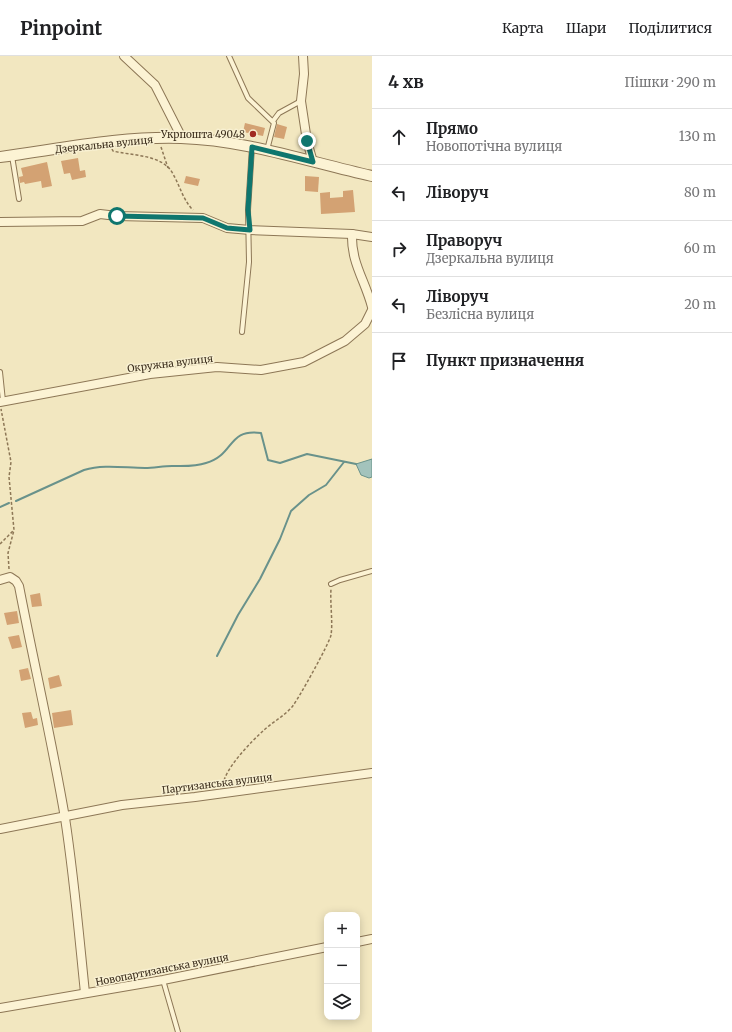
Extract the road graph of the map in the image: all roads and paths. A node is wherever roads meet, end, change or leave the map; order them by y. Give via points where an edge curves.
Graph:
1 (124, 56) edge
2 (229, 56) edge
3 (303, 56) edge
4 (301, 101) junction
5 (273, 121) junction
6 (158, 138) junction
7 (182, 138) junction
8 (107, 142) junction
9 (252, 147) junction
10 (267, 150) junction
11 (12, 156) junction
12 (0, 157) edge
13 (313, 162) junction
14 (168, 168) junction
15 (372, 176) edge
16 (18, 199) dead end
17 (203, 218) junction
18 (0, 222) edge
19 (250, 230) junction
20 (352, 234) junction
21 (372, 237) edge
22 (372, 308) edge
23 (242, 332) dead end
24 (0, 372) edge
25 (1, 402) edge
26 (14, 530) junction
27 (0, 544) edge
28 (372, 571) edge
29 (10, 578) junction
30 (0, 580) edge
31 (331, 584) joint
32 (372, 773) edge
33 (222, 793) junction
34 (64, 816) junction
35 (0, 829) edge
36 (372, 939) edge
37 (360, 941) edge
38 (324, 948) edge
39 (163, 980) junction
40 (85, 993) junction
41 (0, 1008) edge
42 (178, 1032) edge

1 - 7 street via 155,85
2 - 5 lane via 248,98
3 - 4 street
4 - 5 lane via 279,113
4 - 13 street
5 - 10 lane via 273,131
6 - 7 street, Дзеркальна вулиця
6 - 8 street, Дзеркальна вулиця
6 - 14 path
7 - 9 street, Дзеркальна вулиця
8 - 11 street, Дзеркальна вулиця
8 - 14 path via 113,151 151,158
9 - 10 street, Дзеркальна вулиця
9 - 19 lane via 248,210
10 - 13 street, Дзеркальна вулиця
11 - 12 street, Дзеркальна вулиця
11 - 16 lane
13 - 15 street, Дзеркальна вулиця
14 - 17 path via 187,204
17 - 18 street via 100,214 82,220
17 - 19 street via 227,228
19 - 20 street
19 - 23 lane
20 - 21 street
20 - 22 street, Окружна вулиця via 351,249
22 - 25 street, Окружна вулиця via 366,324 345,341 304,362 261,370 217,367 150,374
24 - 25 lane
25 - 26 path via 11,462 9,477
26 - 27 path
26 - 29 path via 8,553
28 - 31 lane
29 - 30 street
29 - 34 street via 19,586
31 - 33 path via 332,635 327,649 292,706 263,731 237,759 224,778
32 - 33 street, Партизанська вулиця
33 - 34 street, Партизанська вулиця via 122,805
34 - 35 street, Партизанська вулиця
34 - 40 street
36 - 37 street
38 - 39 street, Новопартизанська вулиця
39 - 40 street, Новопартизанська вулиця
39 - 42 lane
40 - 41 street, Новопартизанська вулиця

